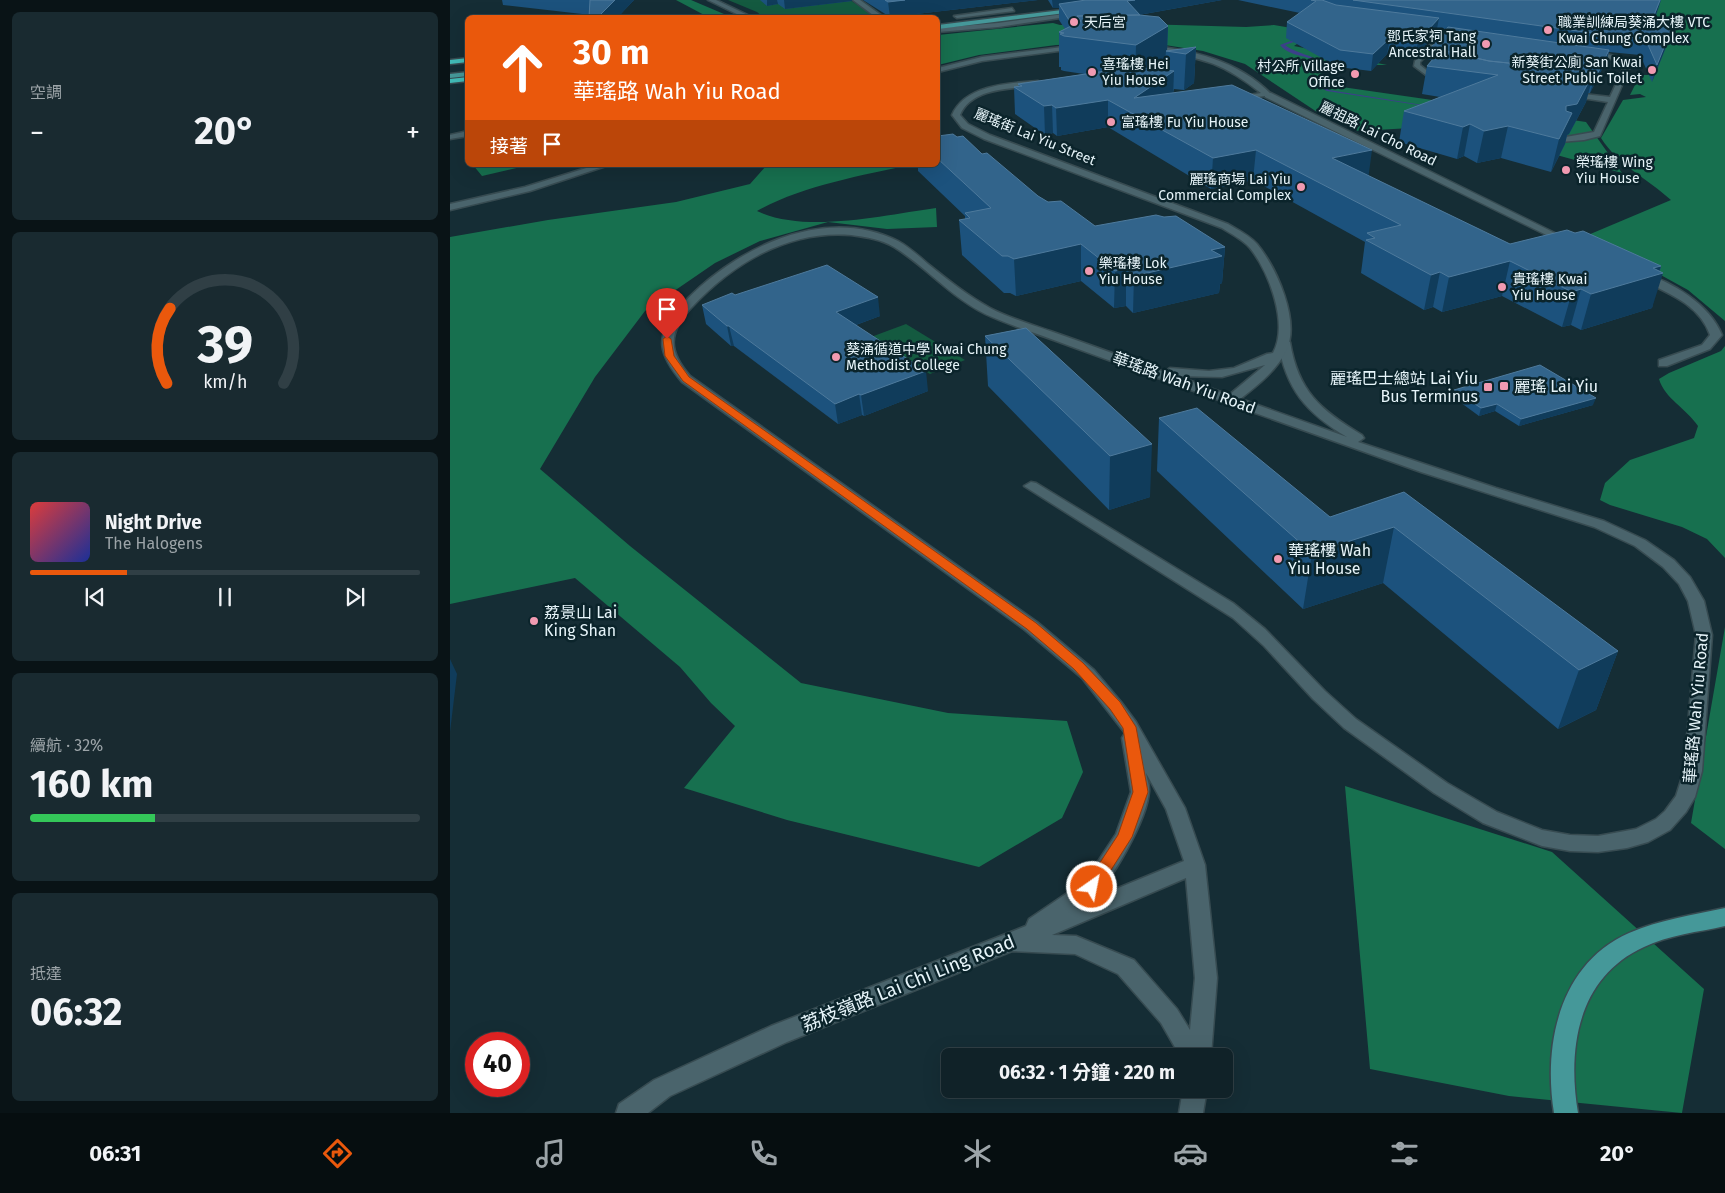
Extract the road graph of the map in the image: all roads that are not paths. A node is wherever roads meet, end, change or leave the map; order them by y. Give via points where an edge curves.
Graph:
1 (712, 0) edge
2 (856, 0) edge
3 (1088, 8) joint
4 (1012, 10) dead end
5 (744, 15) edge
6 (878, 15) edge
7 (957, 16) dead end
8 (998, 25) junction
9 (940, 26) edge
10 (940, 26) edge
11 (1407, 28) edge
12 (1445, 32) junction
13 (1473, 36) edge
14 (940, 38) edge
15 (1086, 47) edge
16 (1139, 47) edge
17 (1577, 50) edge
18 (465, 60) edge
19 (450, 62) edge
20 (465, 68) edge
21 (450, 70) edge
22 (940, 70) edge
23 (465, 74) edge
24 (450, 76) edge
25 (465, 79) edge
26 (1450, 79) edge
27 (450, 81) edge
28 (1051, 82) edge
29 (1558, 93) edge
30 (1268, 96) junction
31 (1224, 99) edge
32 (1612, 100) junction
33 (465, 134) edge
34 (450, 137) edge
35 (1563, 140) edge
36 (598, 167) edge
37 (450, 207) edge
38 (1578, 247) edge
39 (1628, 271) edge
40 (1284, 342) junction
41 (1663, 363) dead end
42 (1132, 365) junction
43 (1230, 400) junction
44 (1406, 462) junction
45 (1031, 486) dead end
46 (1130, 727) junction
47 (1195, 866) junction
48 (1725, 917) edge
49 (1009, 943) junction
50 (1188, 1048) edge
51 (1200, 1048) edge
52 (1194, 1098) edge
53 (628, 1113) edge
54 (1191, 1113) edge
55 (1566, 1113) edge

1 - 5 street
2 - 6 street
3 - 8 street
3 - 9 main road
4 - 7 street
8 - 10 street
8 - 14 street
11 - 12 street
12 - 13 street
12 - 26 street via 1417,62 1417,66 1428,74
15 - 22 street via 1008,55
16 - 30 street, 麗祖路 Lai Cho Road via 1215,61
17 - 32 street via 1607,55 1626,64
18 - 19 highway
20 - 21 main road
23 - 24 main road
25 - 27 highway
28 - 40 street, 麗瑤街 Lai Yiu Street via 1018,84 980,94 961,104 956,115 960,122 978,133 1202,216 1241,236 1259,255 1282,306 1286,324
29 - 32 street
30 - 31 street
30 - 38 street, 麗祖路 Lai Cho Road
32 - 35 street via 1597,134
33 - 34 street
36 - 37 street via 527,189
39 - 41 street via 1672,291 1698,308 1714,324 1716,335 1706,347
40 - 42 street via 1263,362 1225,373 1181,373
40 - 43 street via 1259,377
40 - 44 street, 麗瑤街 Lai Yiu Street via 1290,374 1322,415 1355,437
42 - 43 street, 華瑤路 Wah Yiu Road
42 - 46 street, 華瑤路 Wah Yiu Road via 984,310 894,243 840,232 790,238 749,255 688,305 673,323 667,339 670,356 686,379 1054,644 1101,689
43 - 44 street, 華瑤路 Wah Yiu Road
44 - 45 street, 華瑤路 Wah Yiu Road via 1609,527 1660,556 1693,593 1703,620 1704,635 1693,771 1690,790 1683,804 1664,823 1637,838 1580,844 1527,834 1480,814 1348,723 1250,624 1209,594
46 - 47 street, 華瑤路 Wah Yiu Road via 1175,808
46 - 49 street via 1140,792 1125,837 1092,887
47 - 49 street, 荔枝嶺路 Lai Chi Ling Road
47 - 51 street, 華瑤路 Wah Yiu Road via 1206,978
48 - 55 main road via 1636,940 1597,968 1572,1006 1564,1034 1560,1067
49 - 50 street via 1076,945 1126,967 1169,1016
49 - 53 street, 荔枝嶺路 Lai Chi Ling Road via 770,1038 662,1088
52 - 54 street

